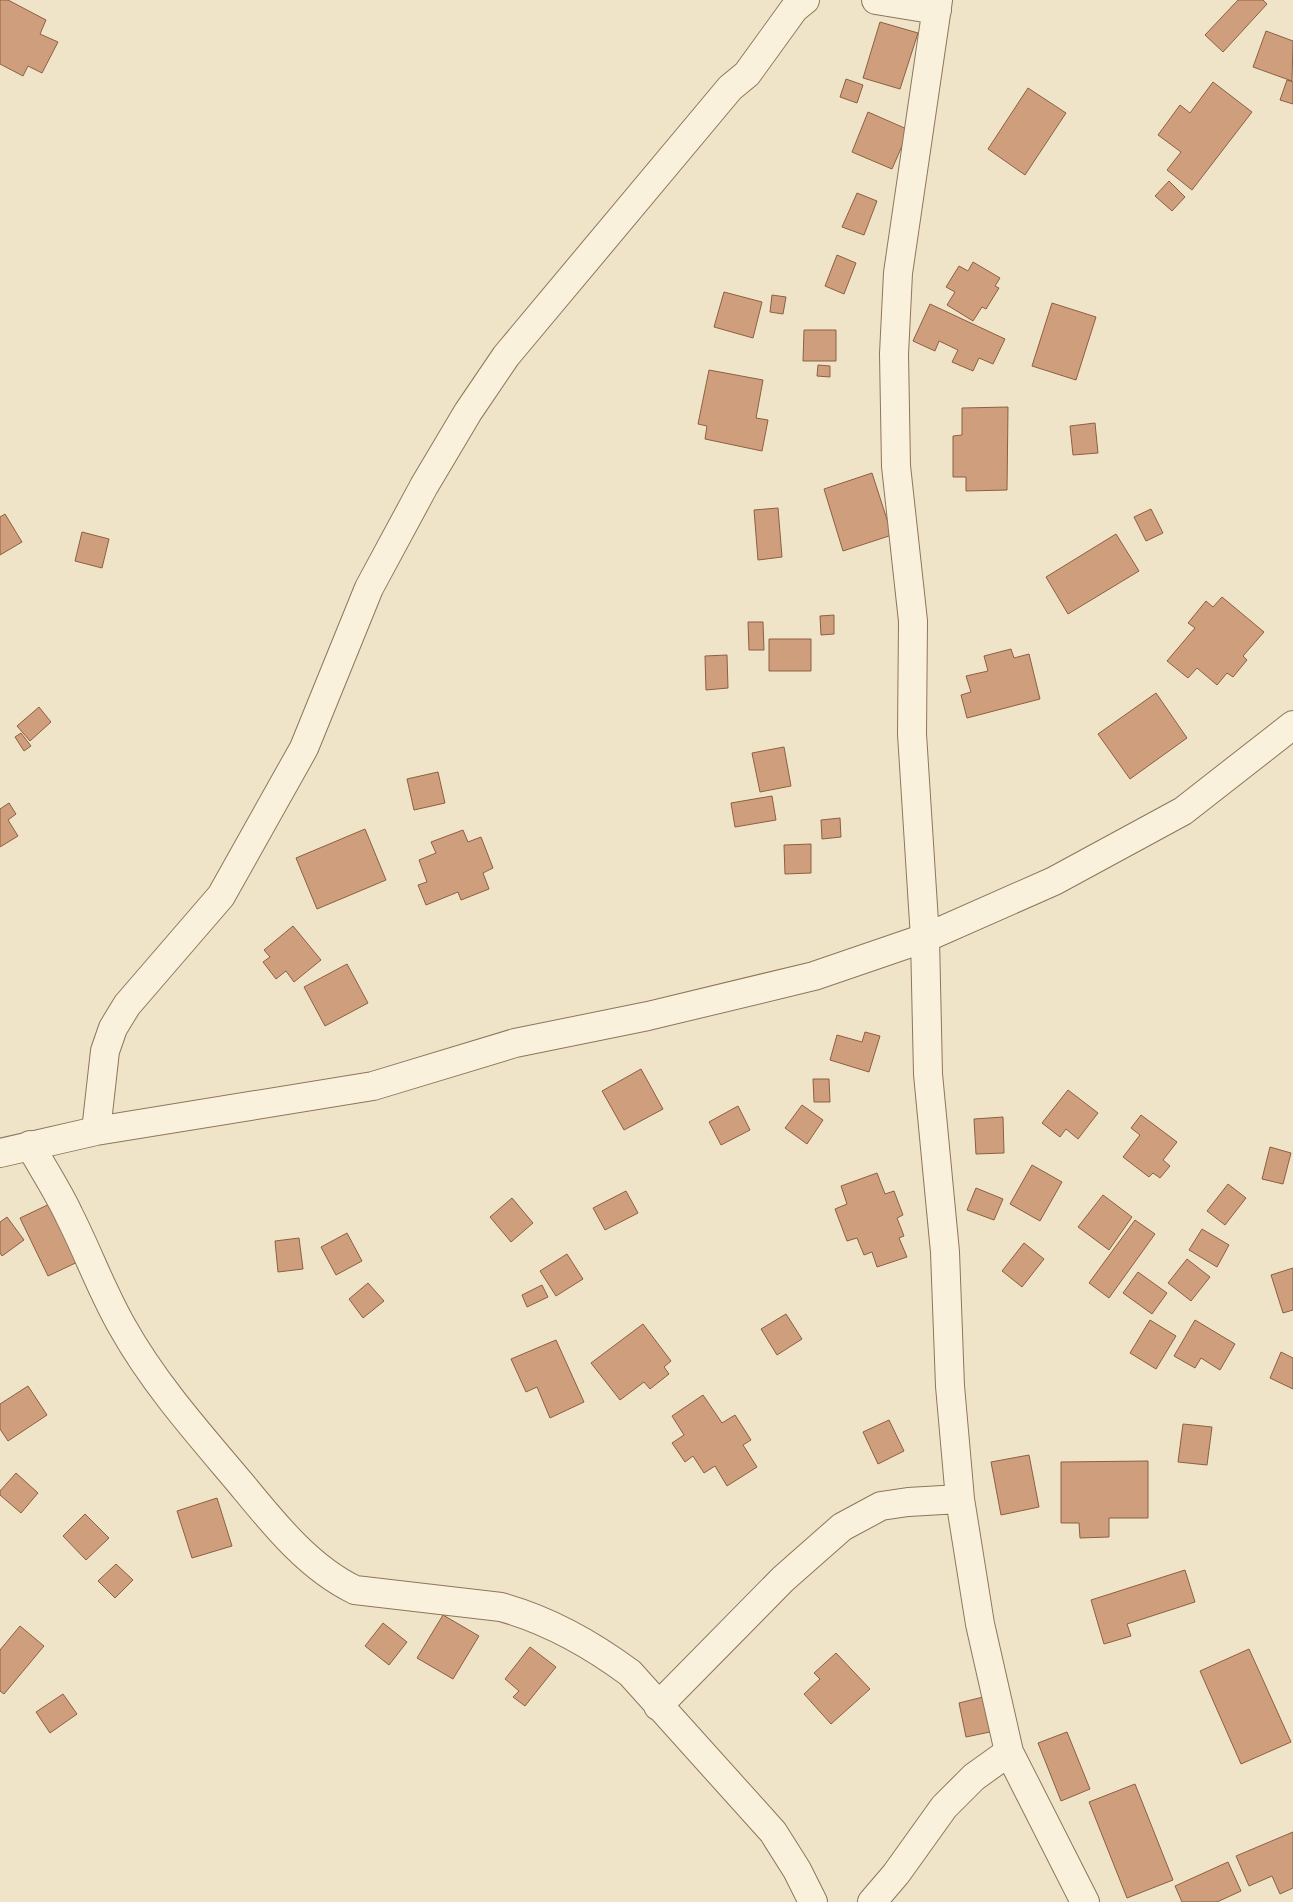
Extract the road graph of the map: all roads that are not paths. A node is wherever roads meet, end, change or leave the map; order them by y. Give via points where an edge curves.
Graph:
1 (805, 0) edge
2 (876, 0) edge
3 (938, 5) edge
4 (1293, 725) edge
5 (925, 938) junction
6 (96, 1130) junction
7 (30, 1146) junction
8 (0, 1153) edge
9 (960, 1499) junction
10 (658, 1706) junction
11 (1009, 1752) junction
12 (813, 1902) edge
13 (872, 1902) edge
14 (1085, 1902) edge

1 - 6 street via 794,9 747,74 730,88 506,356 468,412 369,588 304,748 221,896 127,1005 113,1028 105,1051
2 - 3 street
3 - 5 street via 898,273 894,354 896,466 913,621 912,734
4 - 5 street via 1183,811 1054,881
5 - 6 street via 814,976 648,1016 516,1043 373,1086
5 - 9 street via 928,1074 945,1252 950,1386
6 - 7 street
7 - 8 street
7 - 10 street via 69,1214 122,1328 166,1395 270,1520 316,1564 336,1581 355,1590 520,1612 602,1652 630,1674
9 - 10 street via 881,1506 842,1527 783,1579
9 - 11 street via 980,1624
10 - 12 street via 773,1832
11 - 13 street via 974,1778 944,1807
11 - 14 street

